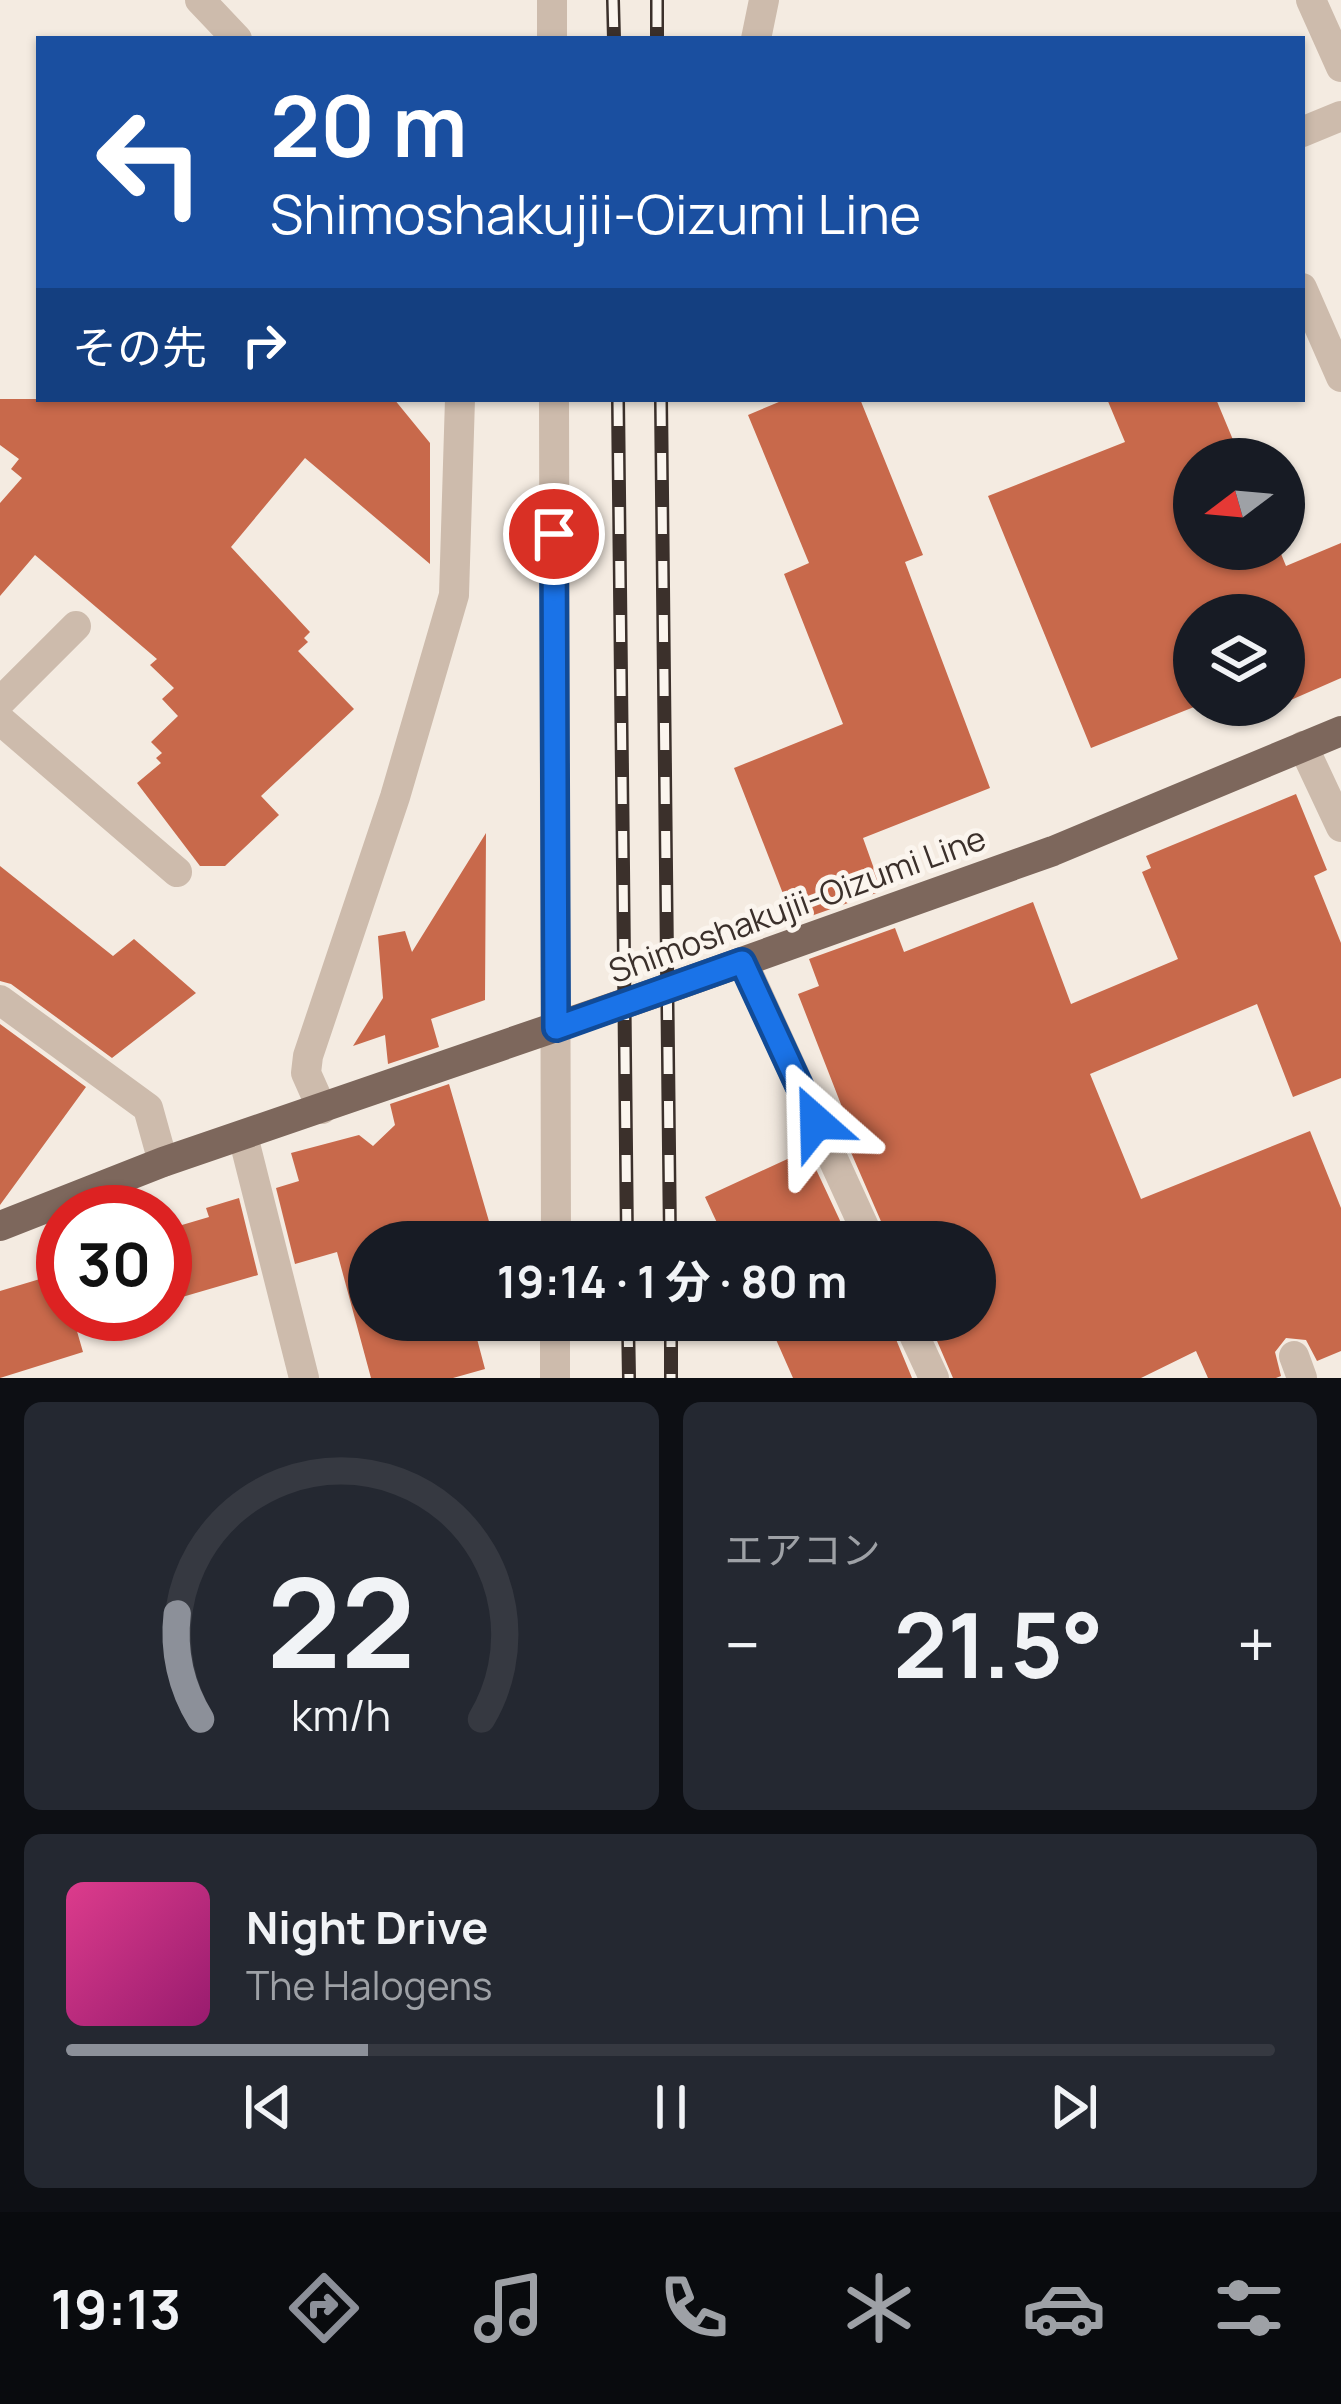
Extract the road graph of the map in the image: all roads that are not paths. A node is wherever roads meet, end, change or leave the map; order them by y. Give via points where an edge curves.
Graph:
1 (200, 0) edge
2 (552, 0) edge
3 (764, 0) edge
4 (1311, 0) edge
5 (234, 36) edge
6 (552, 36) edge
7 (757, 36) edge
8 (1341, 67) edge
9 (1341, 116) edge
10 (1305, 130) edge
11 (1305, 295) edge
12 (1341, 377) edge
13 (460, 402) edge
14 (554, 402) edge
15 (76, 626) dead end
16 (0, 702) edge
17 (0, 720) edge
18 (1341, 730) edge
19 (1303, 746) junction
20 (1341, 827) edge
21 (176, 872) dead end
22 (742, 962) junction
23 (0, 1000) edge
24 (556, 1028) junction
25 (322, 1109) junction
26 (243, 1136) junction
27 (163, 1162) junction
28 (556, 1221) edge
29 (861, 1221) edge
30 (0, 1226) edge
31 (555, 1341) edge
32 (917, 1341) edge
33 (304, 1378) edge
34 (555, 1378) edge
35 (934, 1378) edge

1 - 5 street
2 - 6 street
3 - 7 street
4 - 8 street
9 - 10 street
11 - 12 street
13 - 25 street via 454,595 308,1056 306,1073
14 - 24 street
15 - 16 street
17 - 21 street
18 - 19 main road, Shimoshakujii-Oizumi Line
19 - 20 street
19 - 22 main road, Shimoshakujii-Oizumi Line via 1053,850
22 - 24 main road, Shimoshakujii-Oizumi Line
22 - 29 street
23 - 27 street via 148,1108
24 - 25 main road, Shimoshakujii-Oizumi Line
24 - 28 street
25 - 26 main road, Shimoshakujii-Oizumi Line
26 - 27 main road, Shimoshakujii-Oizumi Line
26 - 33 street
27 - 30 main road, Shimoshakujii-Oizumi Line
31 - 34 street
32 - 35 street

